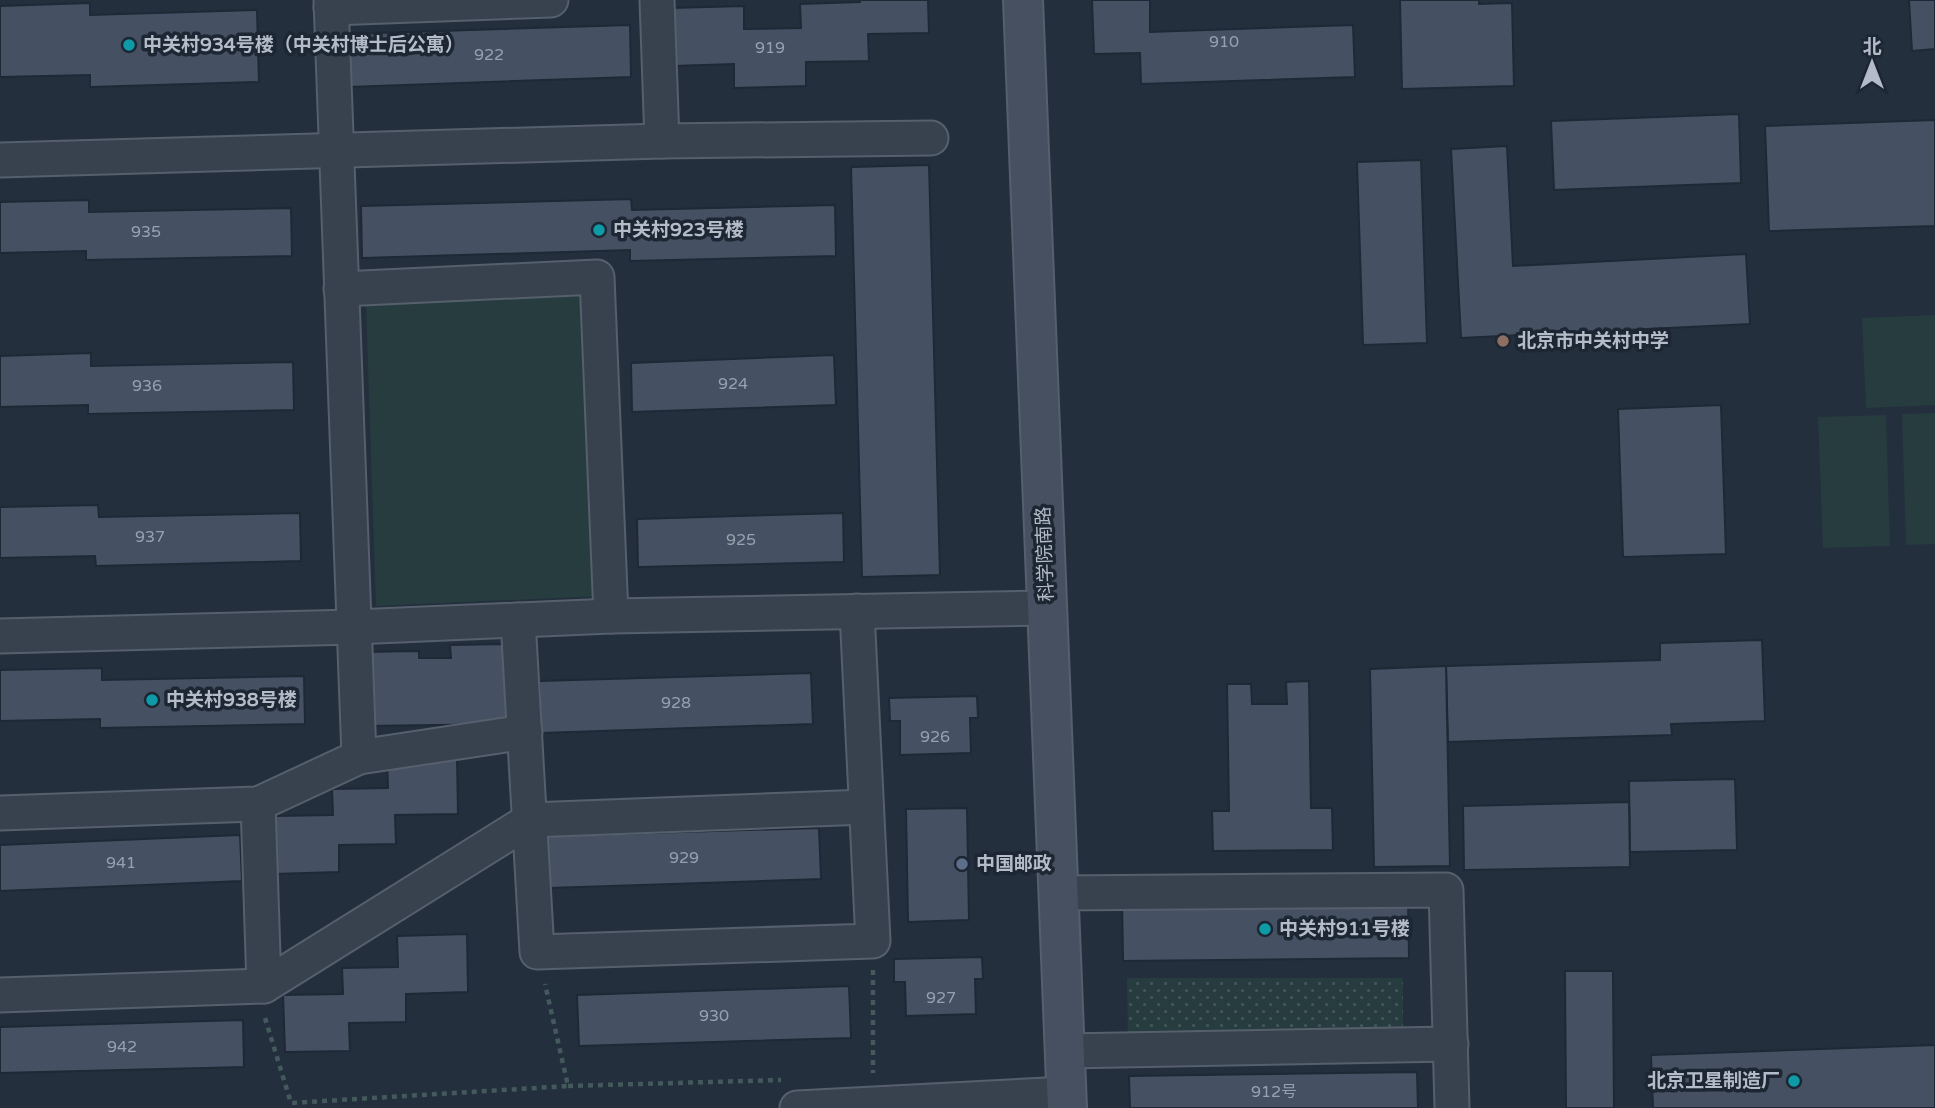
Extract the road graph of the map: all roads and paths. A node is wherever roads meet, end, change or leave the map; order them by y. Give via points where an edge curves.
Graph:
1 (551, 0) edge
2 (657, 0) edge
3 (1023, 0) edge
4 (331, 4) edge
5 (931, 138) dead end
6 (662, 141) junction
7 (336, 150) junction
8 (0, 160) edge
9 (341, 289) junction
10 (1047, 608) junction
11 (857, 611) junction
12 (611, 616) junction
13 (518, 620) junction
14 (354, 627) junction
15 (0, 636) edge
16 (525, 732) junction
17 (359, 757) junction
18 (258, 804) junction
19 (866, 807) junction
20 (0, 813) edge
21 (530, 820) junction
22 (1059, 892) junction
23 (873, 941) junction
24 (537, 952) junction
25 (264, 986) junction
26 (0, 995) edge
27 (1451, 1044) junction
28 (1065, 1051) junction
29 (873, 1077) dead end
30 (568, 1086) junction
31 (793, 1094) edge
32 (1067, 1101) edge
33 (1452, 1108) edge

1 - 4 street
2 - 6 street
3 - 10 street, 科学院南路
4 - 7 street
5 - 6 street
6 - 7 street
7 - 8 street
7 - 9 street
9 - 12 street via 597,277
9 - 14 street
10 - 11 street
10 - 22 street, 科学院南路
11 - 12 street
11 - 19 street
12 - 13 street
13 - 14 street
13 - 16 street
14 - 15 street
14 - 17 street
16 - 17 street
16 - 21 street
17 - 18 street
18 - 20 street
18 - 25 street
19 - 21 street
19 - 23 street
21 - 24 street
21 - 25 street
22 - 27 street via 1446,890
22 - 28 street, 科学院南路
23 - 24 street
23 - 29 path
24 - 30 path
25 - 26 street
25 - 30 path via 265,1021 291,1103
27 - 28 street
27 - 33 street
28 - 32 street, 科学院南路
30 - 31 path
31 - 32 street

